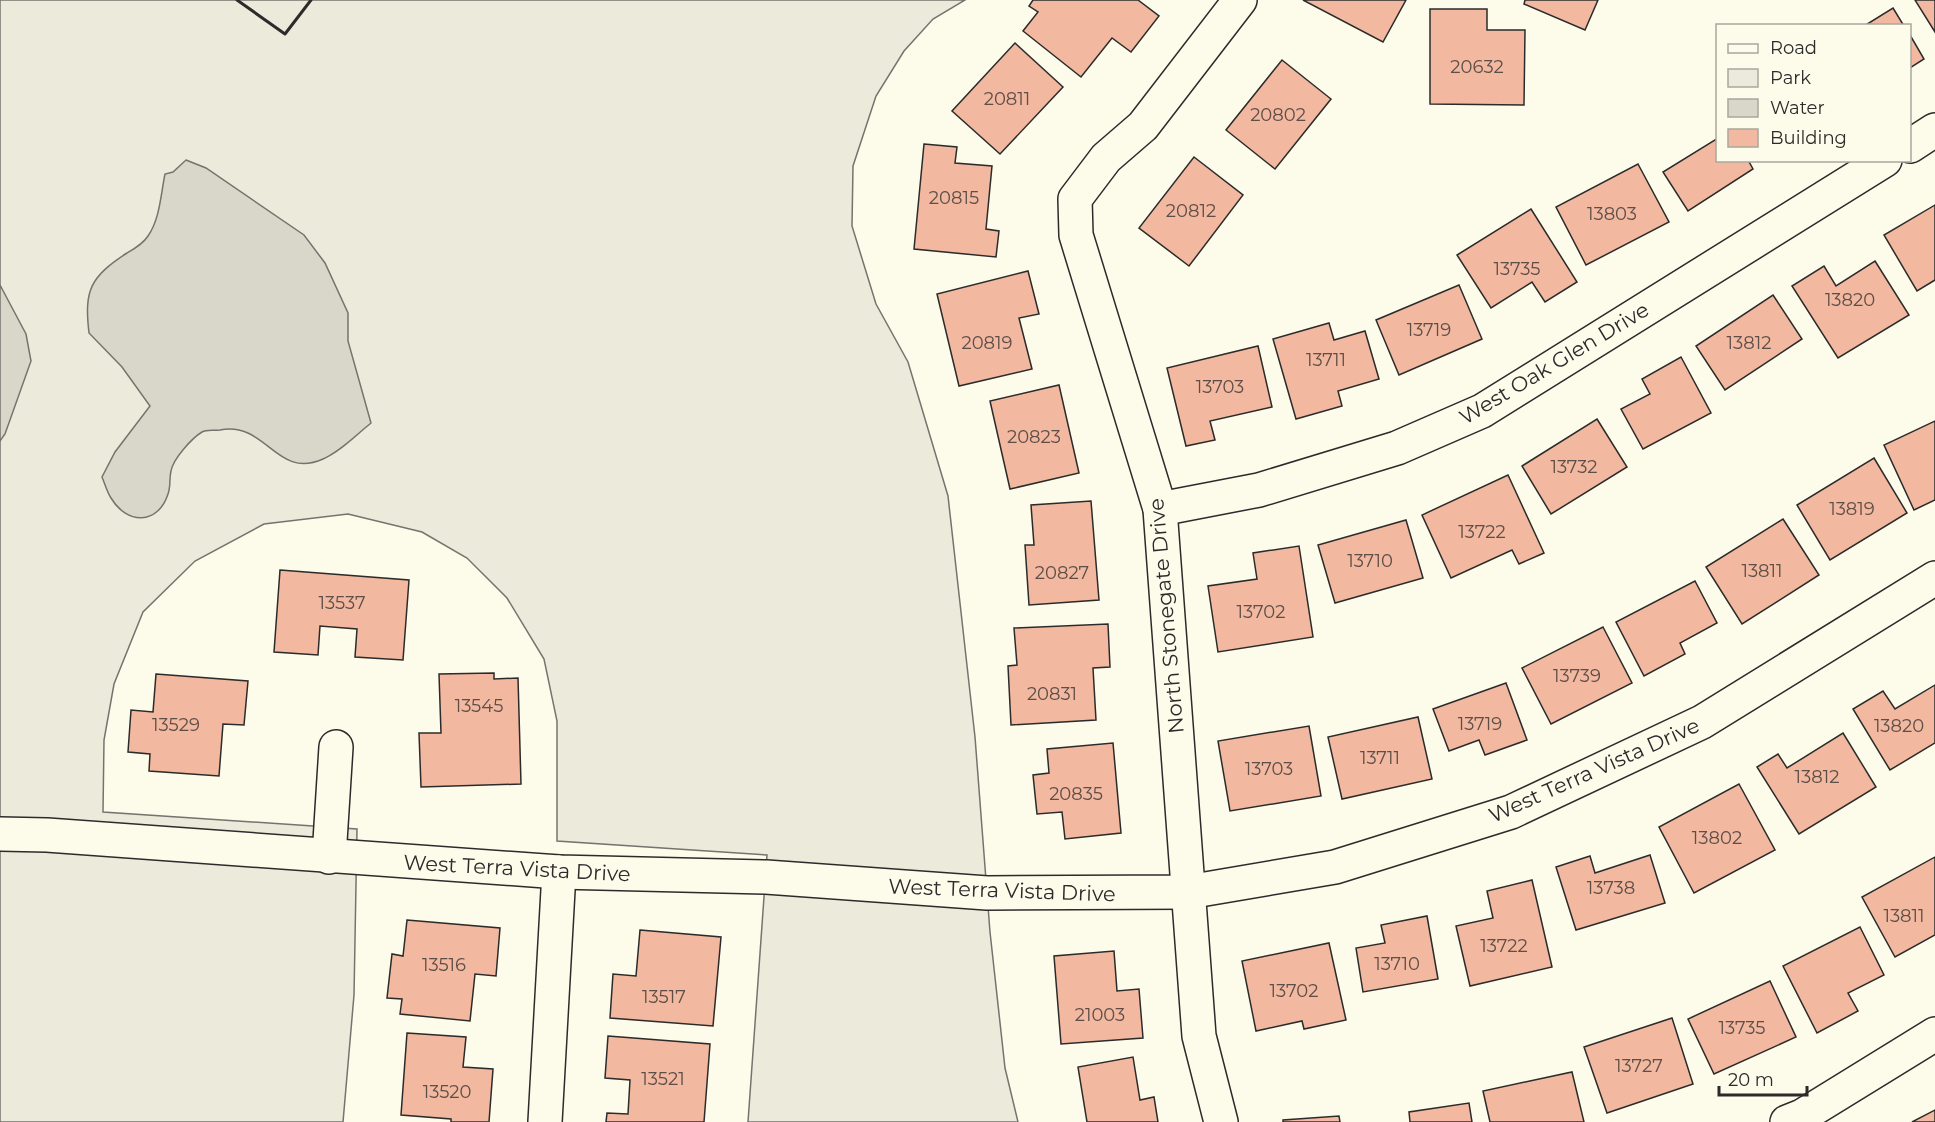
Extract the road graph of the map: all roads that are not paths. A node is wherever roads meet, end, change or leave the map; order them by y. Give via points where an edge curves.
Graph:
1 (1240, 0) edge
2 (1935, 130) edge
3 (1911, 145) edge
4 (1882, 162) edge
5 (1160, 509) junction
6 (1935, 578) edge
7 (336, 747) dead end
8 (0, 834) edge
9 (329, 857) junction
10 (559, 872) junction
11 (1188, 892) junction
12 (1935, 1034) edge
13 (1798, 1120) edge
14 (545, 1122) edge
15 (1221, 1122) edge

1 - 5 street, North Stonegate Drive via 1143,126 1106,158 1075,199 1076,235
2 - 3 street
4 - 5 street, West Oak Glen Drive via 1482,411 1397,448 1282,483
5 - 11 street, North Stonegate Drive
6 - 11 street, West Terra Vista Drive via 1702,722 1511,812 1335,867
7 - 9 street
8 - 9 street, West Terra Vista Drive
9 - 10 street, West Terra Vista Drive
10 - 11 street, West Terra Vista Drive via 766,877 987,893
10 - 14 street
11 - 15 street, North Stonegate Drive via 1198,1036
12 - 13 street

